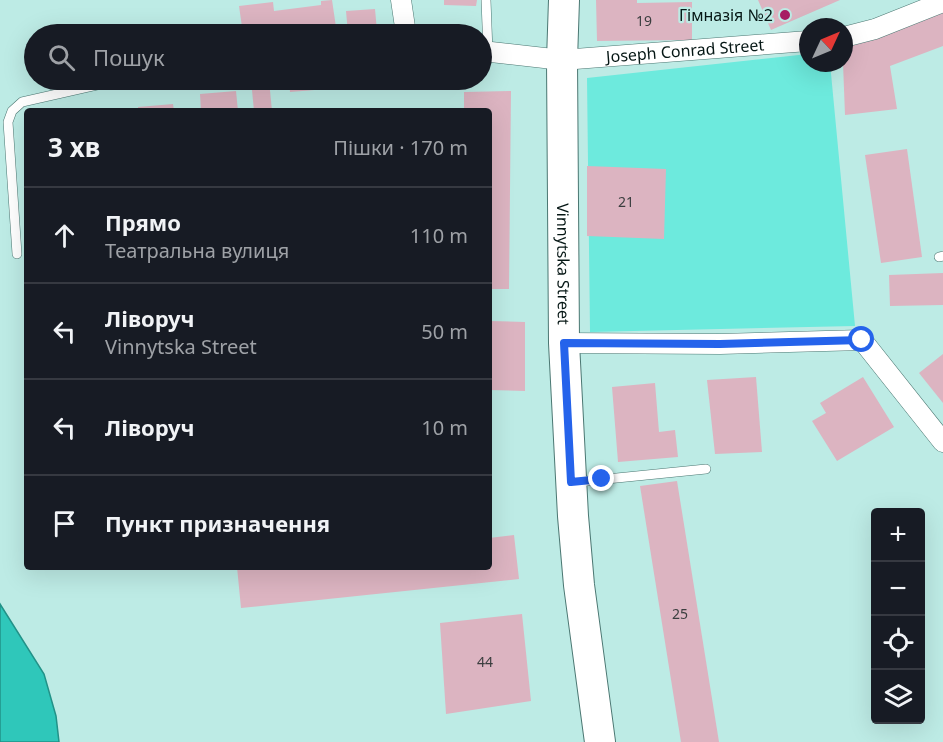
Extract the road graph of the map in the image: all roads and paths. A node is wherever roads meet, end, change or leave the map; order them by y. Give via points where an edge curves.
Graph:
1 (400, 0) edge
2 (486, 0) edge
3 (564, 0) edge
4 (943, 3) edge
5 (404, 24) edge
6 (486, 24) edge
7 (853, 34) edge
8 (799, 42) edge
9 (492, 53) edge
10 (562, 60) junction
11 (75, 90) edge
12 (17, 254) dead end
13 (564, 343) junction
14 (943, 442) edge
15 (706, 469) dead end
16 (571, 482) junction
17 (600, 742) edge

1 - 5 street
2 - 6 lane
3 - 10 main road, Vinnytska Street
4 - 7 street
8 - 10 street, Joseph Conrad Street
9 - 10 street, Joseph Conrad Street
10 - 13 main road, Vinnytska Street
11 - 12 lane via 22,102 12,111 8,122
13 - 14 street via 862,340
13 - 16 main road, Vinnytska Street
15 - 16 lane
16 - 17 main road, Vinnytska Street via 579,585

